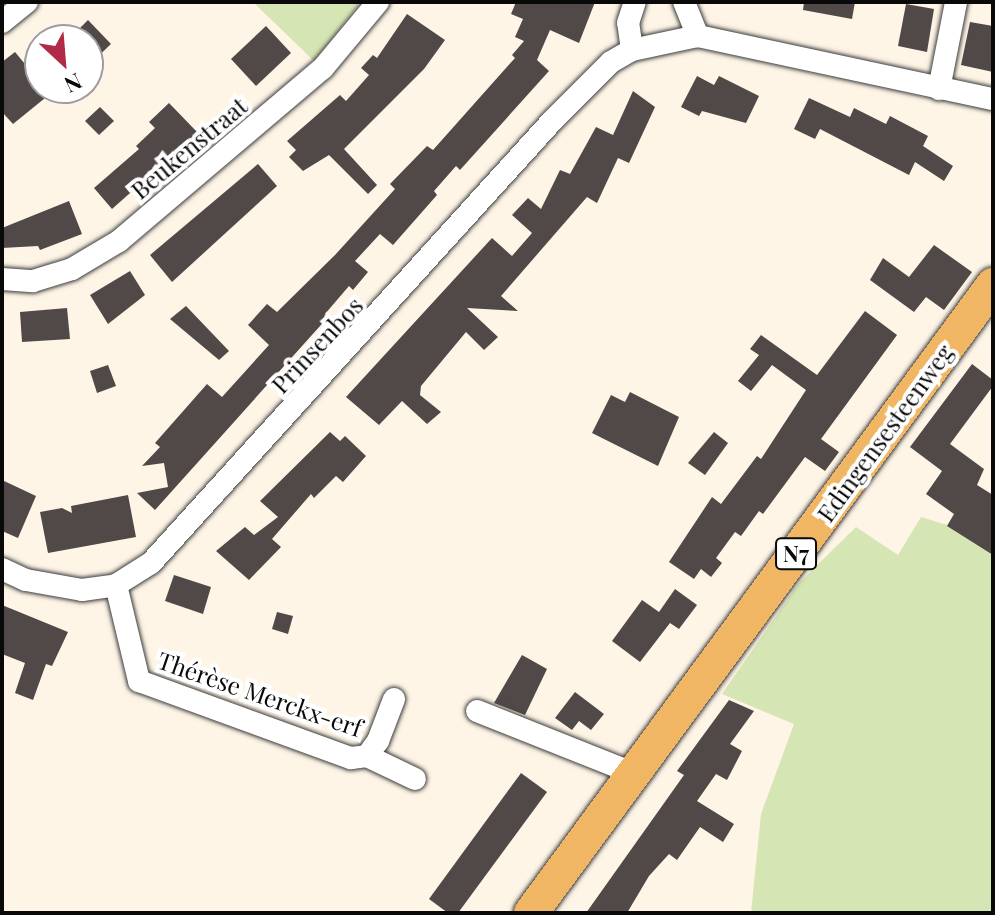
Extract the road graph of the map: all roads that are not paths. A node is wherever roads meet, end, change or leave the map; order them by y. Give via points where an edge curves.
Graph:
1 (27, 2) edge
2 (378, 2) edge
3 (635, 2) edge
4 (684, 2) edge
5 (956, 2) edge
6 (2, 22) edge
7 (698, 36) junction
8 (632, 50) junction
9 (939, 89) junction
10 (993, 99) edge
11 (2, 279) edge
12 (993, 285) edge
13 (2, 569) edge
14 (116, 585) junction
15 (394, 699) dead end
16 (477, 711) dead end
17 (367, 756) junction
18 (635, 774) junction
19 (415, 779) dead end
20 (531, 913) edge

1 - 6 street
2 - 11 street, Beukenstraat via 323,68 119,241 72,269 33,281
3 - 8 street via 628,23
4 - 7 street
5 - 9 street
7 - 8 street, Prinsenbos
7 - 9 street, Prinsenbos
8 - 14 street, Prinsenbos via 611,62 552,121 412,282 151,563
9 - 10 street, Prinsenbos
12 - 18 main road, Edingensesteenweg / N7
13 - 14 street, Prinsenbos via 71,589
14 - 17 street, Thérèse Merckx-erf via 139,681 351,758
15 - 17 street, Thérèse Merckx-erf
16 - 18 street
17 - 19 street, Thérèse Merckx-erf
18 - 20 main road, Edingensesteenweg / N7

